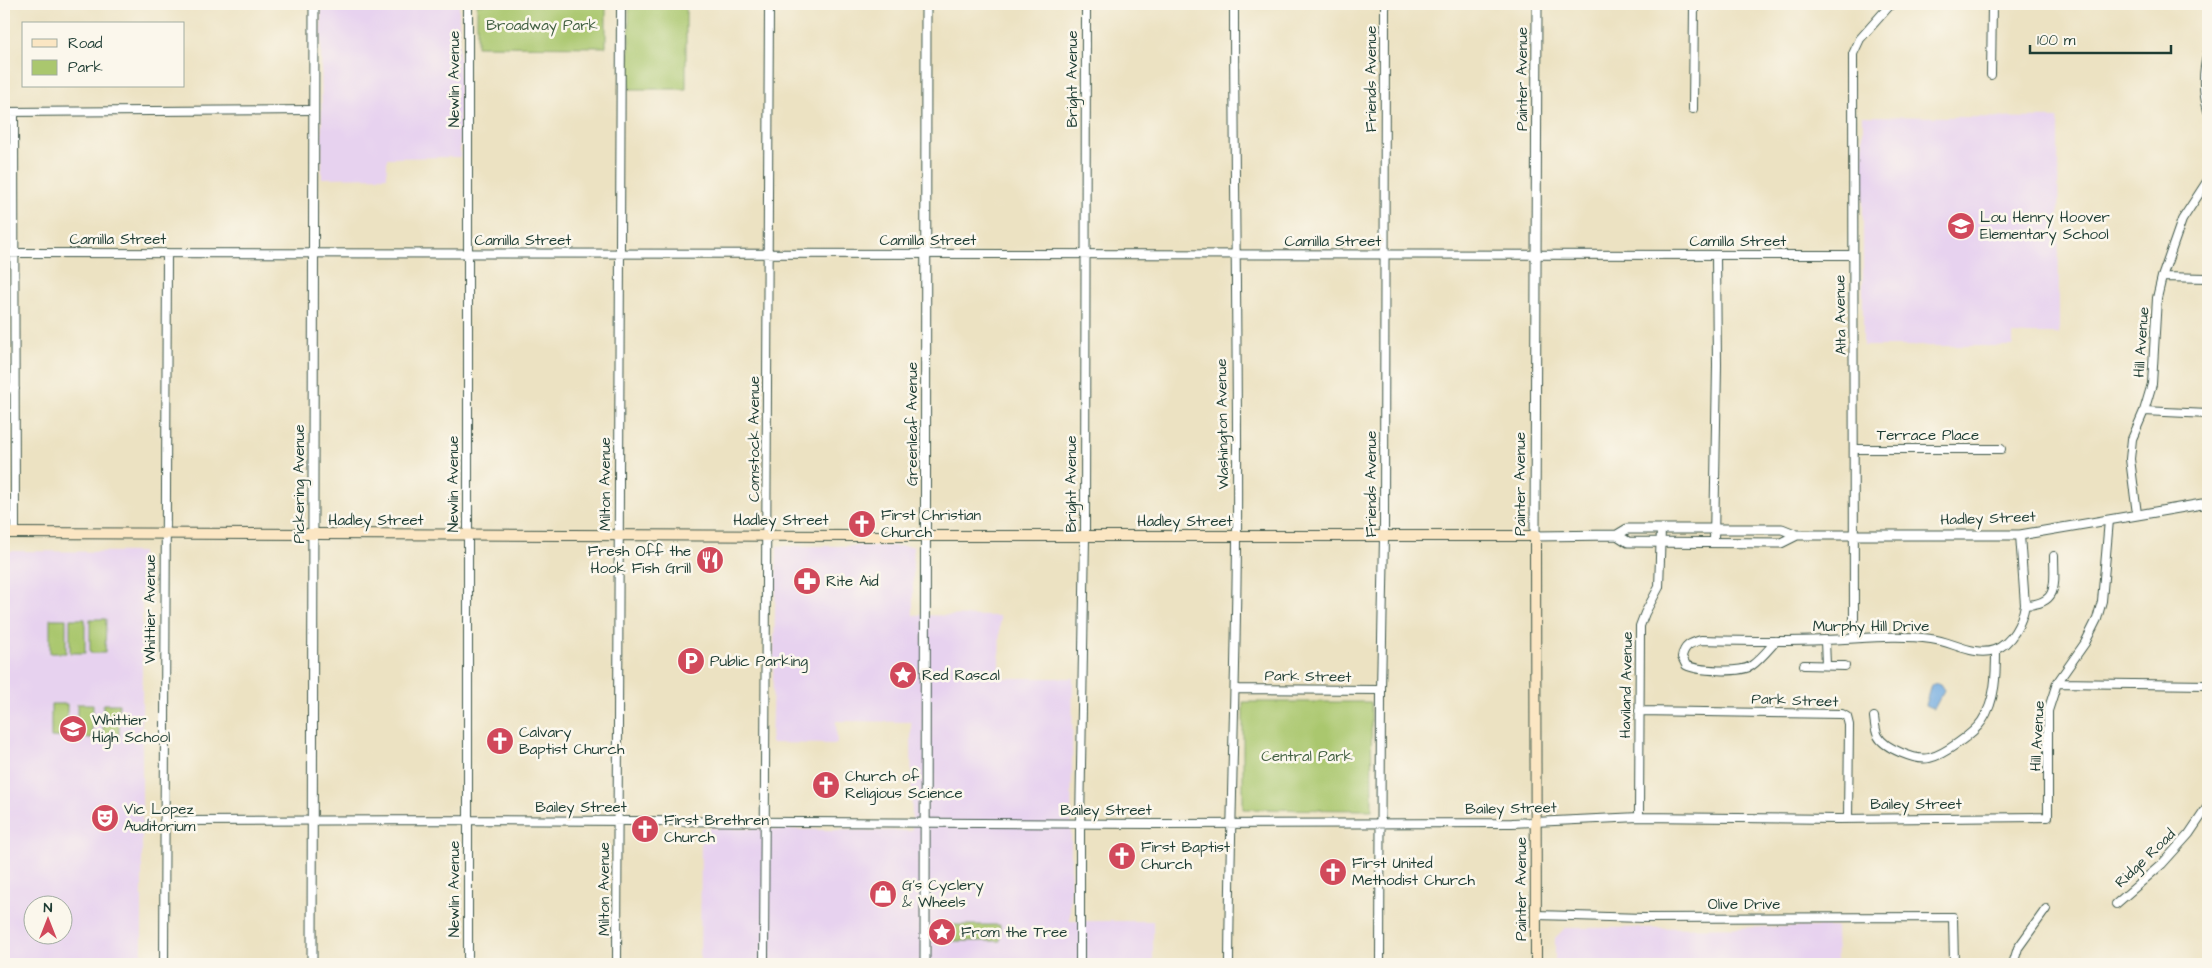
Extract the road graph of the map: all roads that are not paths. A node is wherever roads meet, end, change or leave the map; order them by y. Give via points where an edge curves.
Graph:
1 (314, 4) edge
2 (468, 4) edge
3 (621, 4) edge
4 (769, 4) edge
5 (926, 4) edge
6 (1086, 4) edge
7 (1234, 4) edge
8 (1384, 4) edge
9 (1537, 4) edge
10 (1694, 4) edge
11 (1891, 4) edge
12 (1992, 4) edge
13 (2208, 51) edge
14 (1991, 75) dead end
15 (1693, 109) dead end
16 (314, 110) junction
17 (2208, 111) edge
18 (4, 112) edge
19 (14, 112) junction
20 (2208, 180) edge
21 (4, 253) edge
22 (16, 253) junction
23 (167, 253) junction
24 (314, 254) junction
25 (468, 254) junction
26 (618, 254) junction
27 (769, 254) junction
28 (926, 254) junction
29 (1084, 254) junction
30 (1234, 254) junction
31 (1384, 255) junction
32 (1536, 255) junction
33 (1716, 255) junction
34 (1852, 255) junction
35 (2162, 278) junction
36 (2208, 278) edge
37 (4, 388) edge
38 (15, 389) junction
39 (2144, 411) junction
40 (2208, 414) edge
41 (1854, 449) junction
42 (2002, 449) dead end
43 (2208, 503) edge
44 (2137, 514) junction
45 (2109, 520) junction
46 (1661, 529) junction
47 (1714, 529) junction
48 (4, 532) edge
49 (15, 532) junction
50 (164, 533) junction
51 (313, 534) junction
52 (618, 534) junction
53 (467, 535) junction
54 (768, 535) junction
55 (1237, 535) junction
56 (1617, 535) junction
57 (1797, 535) junction
58 (1854, 535) junction
59 (2020, 535) junction
60 (926, 536) junction
61 (1085, 536) junction
62 (1535, 536) junction
63 (1384, 537) junction
64 (1660, 542) junction
65 (1714, 542) junction
66 (2054, 556) dead end
67 (2025, 605) junction
68 (1854, 638) junction
69 (1825, 640) junction
70 (1776, 641) junction
71 (1996, 650) junction
72 (1804, 665) dead end
73 (1826, 665) junction
74 (1845, 666) dead end
75 (2057, 683) junction
76 (2208, 685) edge
77 (1236, 688) junction
78 (1380, 690) junction
79 (1640, 711) junction
80 (1874, 717) dead end
81 (2208, 806) edge
82 (1639, 817) junction
83 (2048, 817) joint
84 (1848, 819) junction
85 (313, 820) junction
86 (468, 820) junction
87 (618, 820) junction
88 (164, 821) junction
89 (1536, 821) junction
90 (764, 822) junction
91 (1232, 822) junction
92 (1381, 822) junction
93 (1080, 823) junction
94 (925, 824) junction
95 (2116, 904) dead end
96 (2046, 909) dead end
97 (1536, 915) junction
98 (164, 964) edge
99 (312, 964) edge
100 (468, 964) edge
101 (617, 964) edge
102 (764, 964) edge
103 (924, 964) edge
104 (1080, 964) edge
105 (1229, 964) edge
106 (1380, 964) edge
107 (1536, 964) edge
108 (1954, 964) edge
109 (2012, 964) edge

1 - 16 street, Pickering Avenue
2 - 25 street, Newlin Avenue
3 - 26 street, Milton Avenue
4 - 27 street, Comstock Avenue
5 - 28 street, Greenleaf Avenue
6 - 29 street, Bright Avenue
7 - 30 street, Washington Avenue
8 - 31 street, Friends Avenue
9 - 32 street, Painter Avenue
10 - 15 street
11 - 34 street, Alta Avenue via 1860,39 1852,54
12 - 14 street
13 - 17 street via 2203,75
16 - 19 street
16 - 24 street, Pickering Avenue
18 - 19 street
19 - 22 street
20 - 35 street, Hill Avenue via 2182,220
21 - 22 street, Camilla Street
22 - 23 street, Camilla Street
22 - 38 street
23 - 24 street, Camilla Street
23 - 50 street, Whittier Avenue
24 - 25 street, Camilla Street
24 - 51 street, Pickering Avenue
25 - 26 street, Camilla Street
25 - 53 street, Newlin Avenue
26 - 27 street, Camilla Street
26 - 52 street, Milton Avenue
27 - 28 street, Camilla Street
27 - 54 street, Comstock Avenue
28 - 29 street, Camilla Street
28 - 60 street, Greenleaf Avenue
29 - 30 street, Camilla Street
29 - 61 street, Bright Avenue
30 - 31 street, Camilla Street
30 - 55 street, Washington Avenue
31 - 32 street, Camilla Street
31 - 63 street, Friends Avenue
32 - 33 street, Camilla Street
32 - 62 street, Painter Avenue
33 - 34 street, Camilla Street
33 - 47 street
34 - 41 street, Alta Avenue
35 - 36 street
35 - 39 street, Hill Avenue via 2157,298 2152,384
37 - 38 street
38 - 49 street
39 - 40 street
39 - 44 street, Hill Avenue via 2132,439 2130,459
41 - 42 street, Terrace Place
41 - 58 street, Alta Avenue
43 - 44 street, Hadley Street
44 - 45 street, Hadley Street
45 - 59 street, Hadley Street
45 - 75 street, Hill Avenue via 2102,601 2097,619 2085,643
46 - 47 street, Hadley Street
46 - 56 street, Hadley Street via 1628,529
46 - 64 street, Haviland Avenue
47 - 57 street, Hadley Street via 1782,529
47 - 65 street
48 - 49 main road, Hadley Street
49 - 50 main road, Hadley Street
50 - 51 main road, Hadley Street
50 - 88 street, Whittier Avenue
51 - 53 main road, Hadley Street
51 - 85 street, Pickering Avenue
52 - 53 main road, Hadley Street
52 - 54 main road, Hadley Street
52 - 87 street, Milton Avenue
53 - 86 street, Newlin Avenue
54 - 60 main road, Hadley Street
54 - 90 street, Comstock Avenue
55 - 61 main road, Hadley Street
55 - 63 main road, Hadley Street
55 - 77 street, Washington Avenue
56 - 62 street, Hadley Street
56 - 64 street, Hadley Street via 1628,542
57 - 58 street, Hadley Street
57 - 65 street, Hadley Street via 1781,543
58 - 59 street, Hadley Street
58 - 68 street, Alta Avenue
59 - 67 street
60 - 61 main road, Hadley Street
60 - 94 street, Greenleaf Avenue
61 - 93 street, Bright Avenue
62 - 63 main road, Hadley Street
62 - 89 main road, Painter Avenue
63 - 78 street, Friends Avenue
64 - 65 street, Hadley Street
64 - 79 street, Haviland Avenue via 1659,587 1640,626
66 - 67 street via 2051,595 2044,602
67 - 71 street via 2019,626
68 - 69 street, Murphy Hill Drive
68 - 71 street, Murphy Hill Drive via 1917,637 1942,640 1976,651
69 - 70 street, Murphy Hill Drive
69 - 73 street
70 - 70 street, Murphy Hill Drive via 1702,640 1686,647 1682,657 1686,665 1697,670 1745,669
71 - 80 street via 1995,686 1982,720 1968,735 1940,754 1924,759 1894,749 1877,735
72 - 73 street
73 - 74 street
75 - 76 street
75 - 83 street, Hill Avenue via 2048,711
77 - 78 street, Park Street
77 - 91 street, Washington Avenue
78 - 92 street, Friends Avenue
79 - 82 street, Haviland Avenue
79 - 84 street, Park Street via 1842,714 1849,724
81 - 95 street, Ridge Road via 2189,834 2162,864
82 - 84 street, Bailey Street
82 - 89 street, Bailey Street
83 - 84 street, Bailey Street
85 - 86 street, Bailey Street
85 - 88 street, Bailey Street
85 - 99 street, Pickering Avenue
86 - 87 street, Bailey Street
86 - 100 street, Newlin Avenue
87 - 90 street, Bailey Street
87 - 101 street, Milton Avenue
88 - 98 street, Whittier Avenue
89 - 92 street, Bailey Street
89 - 97 main road, Painter Avenue
90 - 94 street, Bailey Street
90 - 102 street, Comstock Avenue
91 - 92 street, Bailey Street
91 - 93 street, Bailey Street
91 - 105 street, Washington Avenue
92 - 106 street, Friends Avenue
93 - 94 street, Bailey Street
93 - 104 street, Bright Avenue
94 - 103 street, Greenleaf Avenue
96 - 109 street via 2018,948
97 - 107 main road, Painter Avenue
97 - 108 street, Olive Drive via 1953,917

